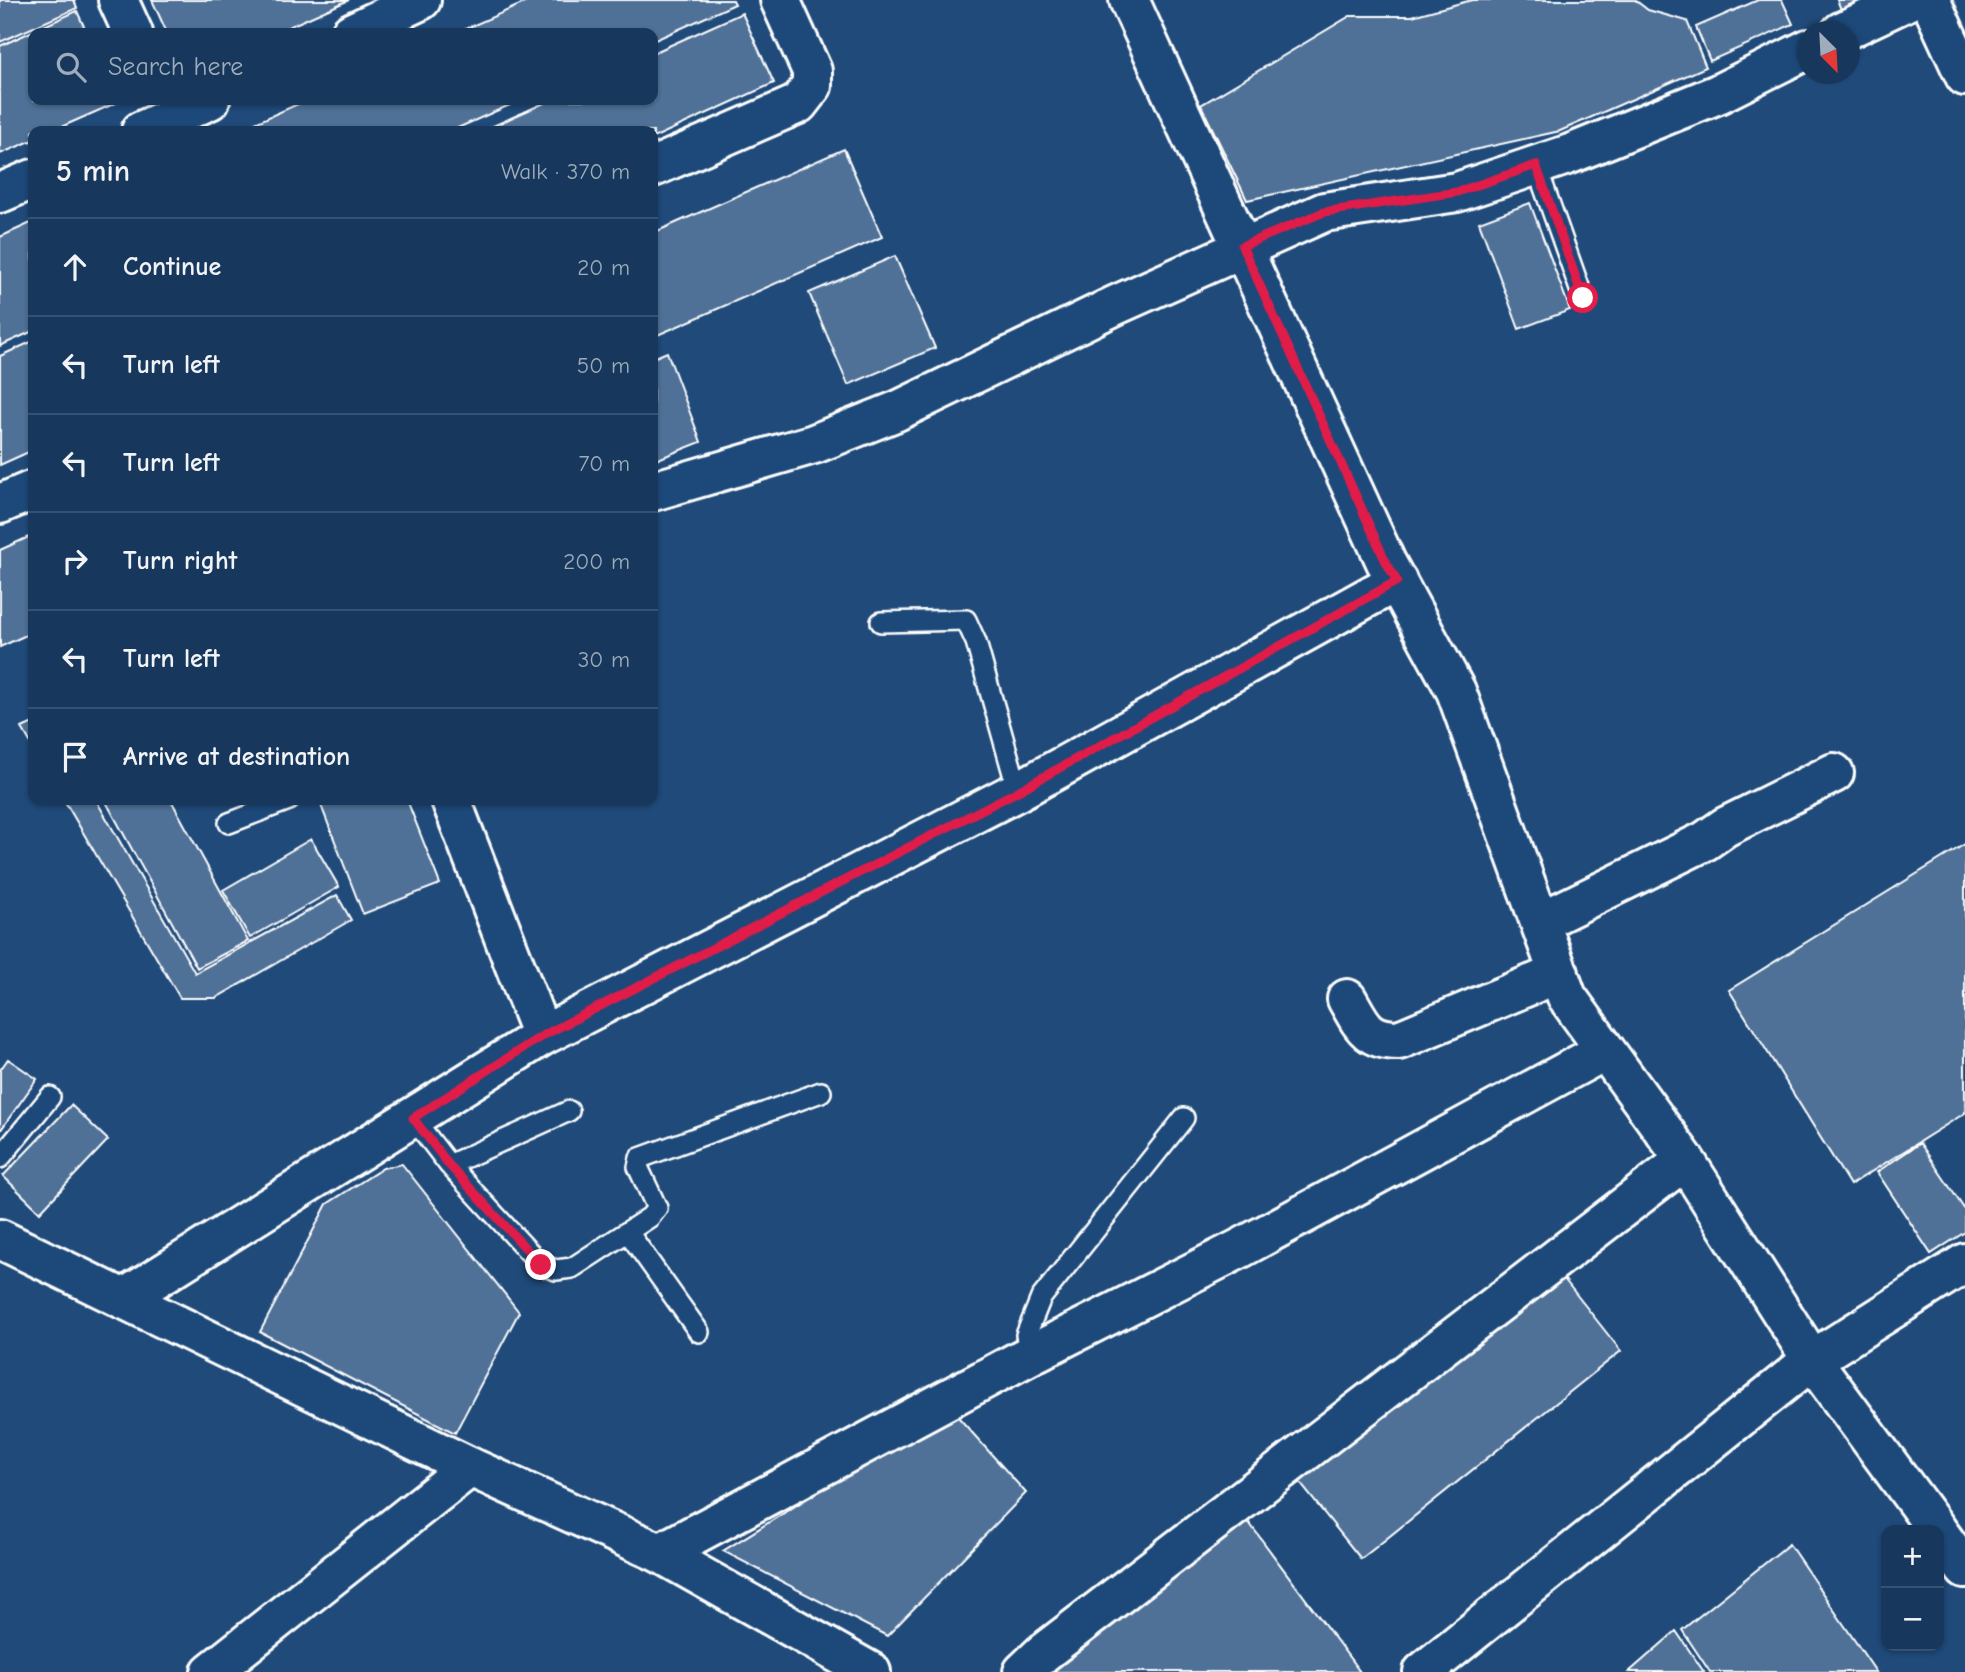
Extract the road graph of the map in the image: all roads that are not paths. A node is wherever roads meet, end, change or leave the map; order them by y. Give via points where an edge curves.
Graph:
1 (118, 0) edge
2 (421, 0) edge
3 (779, 0) edge
4 (1129, 0) edge
5 (1909, 0) edge
6 (1930, 0) edge
7 (1860, 23) edge
8 (131, 28) edge
9 (362, 28) edge
10 (1797, 54) edge
11 (1965, 76) edge
12 (198, 105) edge
13 (164, 120) edge
14 (658, 165) edge
15 (1536, 165) junction
16 (28, 181) edge
17 (0, 193) edge
18 (1242, 246) junction
19 (1583, 298) dead end
20 (658, 490) edge
21 (28, 492) edge
22 (0, 505) edge
23 (1397, 581) junction
24 (881, 622) dead end
25 (1834, 773) dead end
26 (1018, 791) junction
27 (276, 805) edge
28 (453, 805) edge
29 (229, 823) dead end
30 (1540, 922) junction
31 (1559, 973) junction
32 (1347, 999) dead end
33 (542, 1036) junction
34 (1604, 1051) junction
35 (821, 1092) dead end
36 (50, 1097) dead end
37 (569, 1111) dead end
38 (413, 1118) junction
39 (1184, 1118) dead end
40 (0, 1158) edge
41 (1685, 1160) junction
42 (449, 1165) junction
43 (628, 1232) junction
44 (0, 1239) edge
45 (1965, 1263) edge
46 (123, 1299) junction
47 (699, 1332) dead end
48 (1030, 1355) junction
49 (1812, 1360) junction
50 (470, 1466) junction
51 (1934, 1525) edge
52 (1944, 1539) edge
53 (660, 1553) junction
54 (1965, 1569) edge
55 (211, 1672) edge
56 (871, 1672) edge
57 (1023, 1672) edge
58 (1423, 1672) edge

1 - 8 street
2 - 9 street
3 - 14 street via 812,71 812,86 798,104
4 - 18 street
5 - 7 street
6 - 11 street
10 - 15 street via 1718,94
12 - 13 street
15 - 18 street via 1457,192 1324,212
15 - 19 lane
16 - 17 street
18 - 20 street via 897,411 814,444
18 - 23 street
21 - 22 street
23 - 26 street
23 - 30 street via 1456,691
24 - 26 lane via 966,621
25 - 30 street
26 - 33 street
27 - 29 lane
28 - 33 street
30 - 31 street
31 - 32 street via 1399,1040 1382,1040 1367,1032
31 - 34 street via 1567,997
33 - 38 street
34 - 41 street
34 - 48 street via 1241,1248
35 - 43 lane via 640,1158 638,1167 657,1208
36 - 40 lane
37 - 42 lane
38 - 42 lane
38 - 46 street
39 - 48 lane via 1041,1298 1026,1335
41 - 49 street
41 - 57 street
42 - 43 lane via 541,1265 556,1270 572,1268
43 - 47 lane
44 - 46 street
45 - 49 street
46 - 50 street
48 - 53 street
49 - 51 street
49 - 58 street
50 - 53 street
50 - 55 street
52 - 54 street
53 - 56 street

